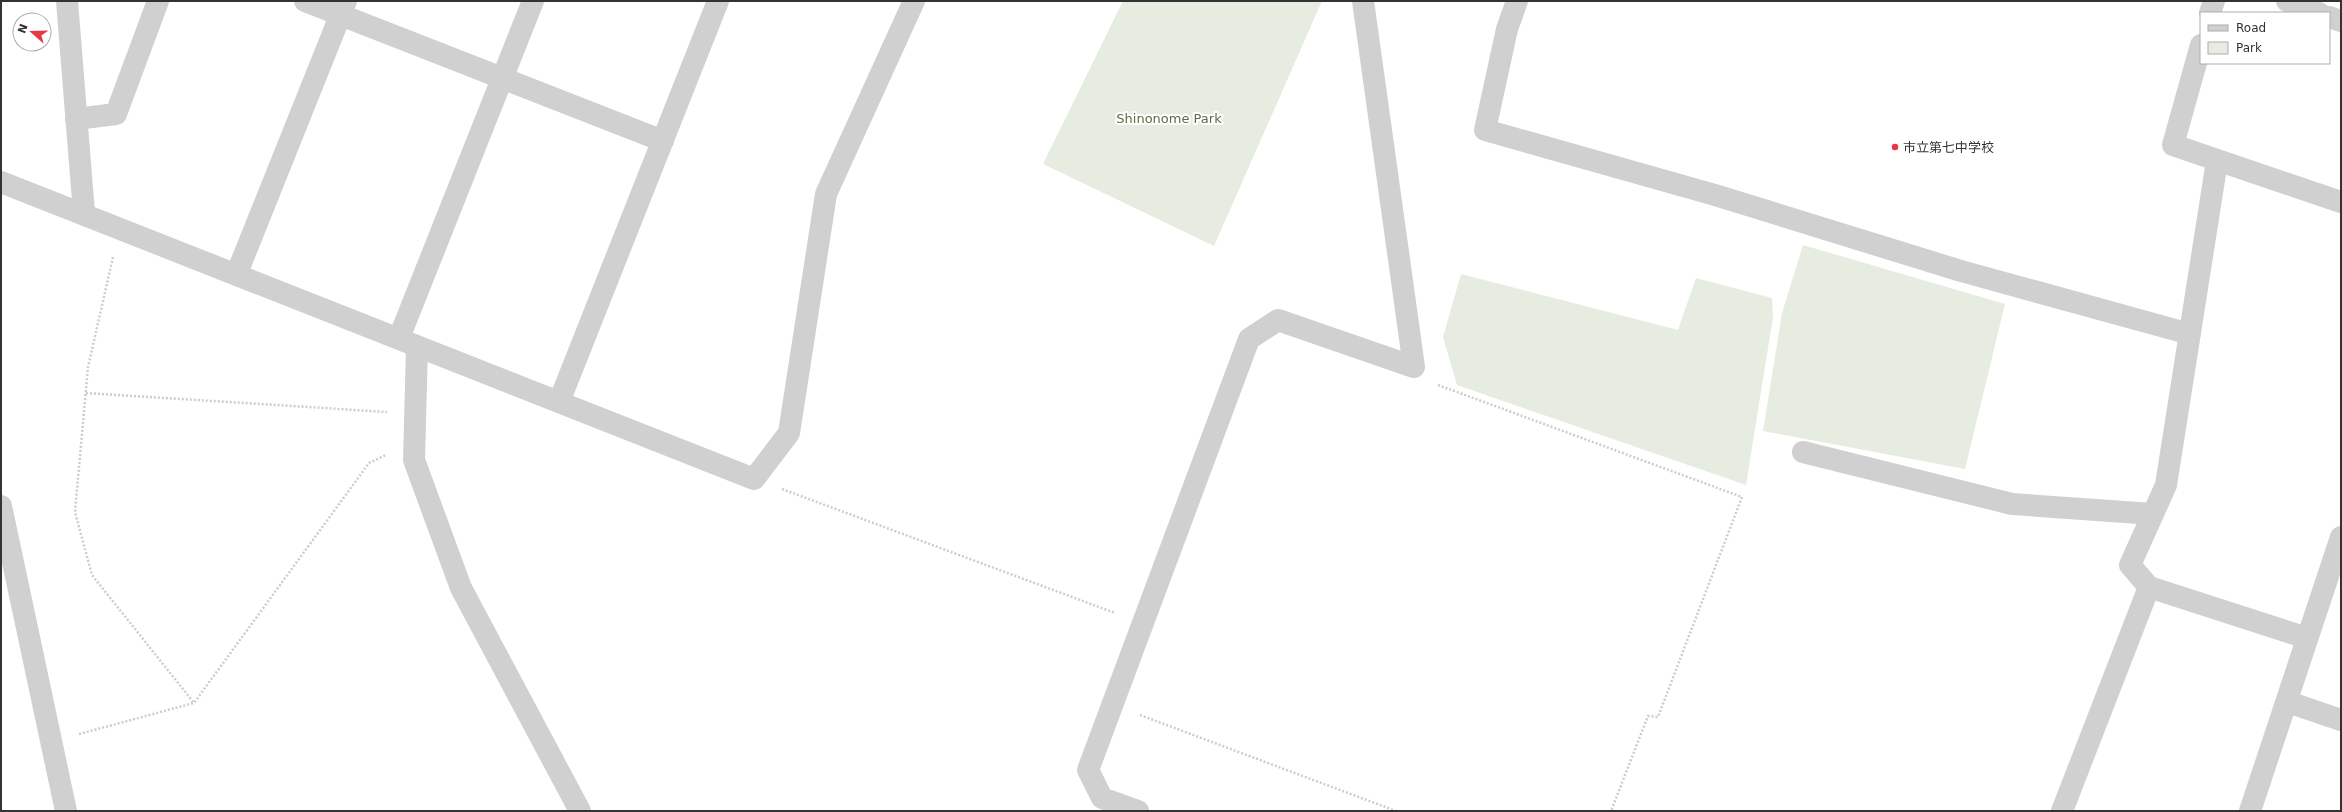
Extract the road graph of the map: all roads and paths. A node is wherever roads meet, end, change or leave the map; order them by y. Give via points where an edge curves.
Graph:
1 (67, 1) edge
2 (158, 1) edge
3 (305, 1) edge
4 (533, 1) edge
5 (718, 1) edge
6 (914, 1) edge
7 (1363, 1) edge
8 (1517, 1) edge
9 (2214, 1) edge
10 (2287, 1) edge
11 (343, 8) edge
12 (2210, 12) edge
13 (2316, 12) edge
14 (2330, 17) edge
15 (2341, 21) edge
16 (2200, 49) edge
17 (503, 78) junction
18 (76, 119) junction
19 (663, 141) junction
20 (2217, 161) junction
21 (1, 182) edge
22 (2341, 202) edge
23 (84, 213) junction
24 (120, 227) junction
25 (237, 273) junction
26 (2190, 334) junction
27 (408, 342) junction
28 (1414, 367) junction
29 (86, 393) junction
30 (559, 402) junction
31 (415, 413) junction
32 (414, 442) junction
33 (1803, 452) dead end
34 (754, 479) junction
35 (1, 506) edge
36 (2153, 514) junction
37 (2340, 543) edge
38 (2149, 587) junction
39 (1142, 622) junction
40 (2307, 638) junction
41 (2288, 702) junction
42 (194, 703) junction
43 (1111, 705) junction
44 (2341, 720) edge
45 (51, 742) junction
46 (66, 811) edge
47 (580, 811) edge
48 (1138, 811) edge
49 (1396, 811) edge
50 (1611, 811) edge
51 (2062, 811) edge
52 (2250, 811) edge

1 - 18 street
2 - 18 street via 116,114
3 - 11 street
4 - 17 street
5 - 19 street
6 - 34 street via 826,194 789,433
7 - 28 street
8 - 26 street via 1507,29 1485,130 1715,195 1962,271
9 - 12 street
10 - 13 street
11 - 17 street
11 - 25 street
14 - 15 street
16 - 20 street via 2173,145
17 - 19 street
17 - 27 street
18 - 23 street
19 - 30 street
20 - 22 street
20 - 26 street
21 - 23 street
23 - 24 street
24 - 25 street
24 - 29 path via 88,366
25 - 27 street
26 - 36 street via 2166,485
27 - 30 street
27 - 31 street
28 - 39 street via 1278,320 1249,338
28 - 50 path via 1414,376 1742,497 1658,717 1648,716
29 - 31 path
29 - 42 path via 75,512 92,574
30 - 34 street
31 - 32 street
32 - 42 path via 369,463
32 - 47 street via 414,460 461,588
33 - 36 street via 2012,504
34 - 39 path
35 - 45 street
36 - 38 street via 2130,565
37 - 40 street
38 - 40 street
38 - 51 street
39 - 43 street
40 - 41 street
41 - 44 street
41 - 52 street
42 - 45 path
43 - 48 street via 1088,770 1102,798
43 - 49 path
45 - 46 street

